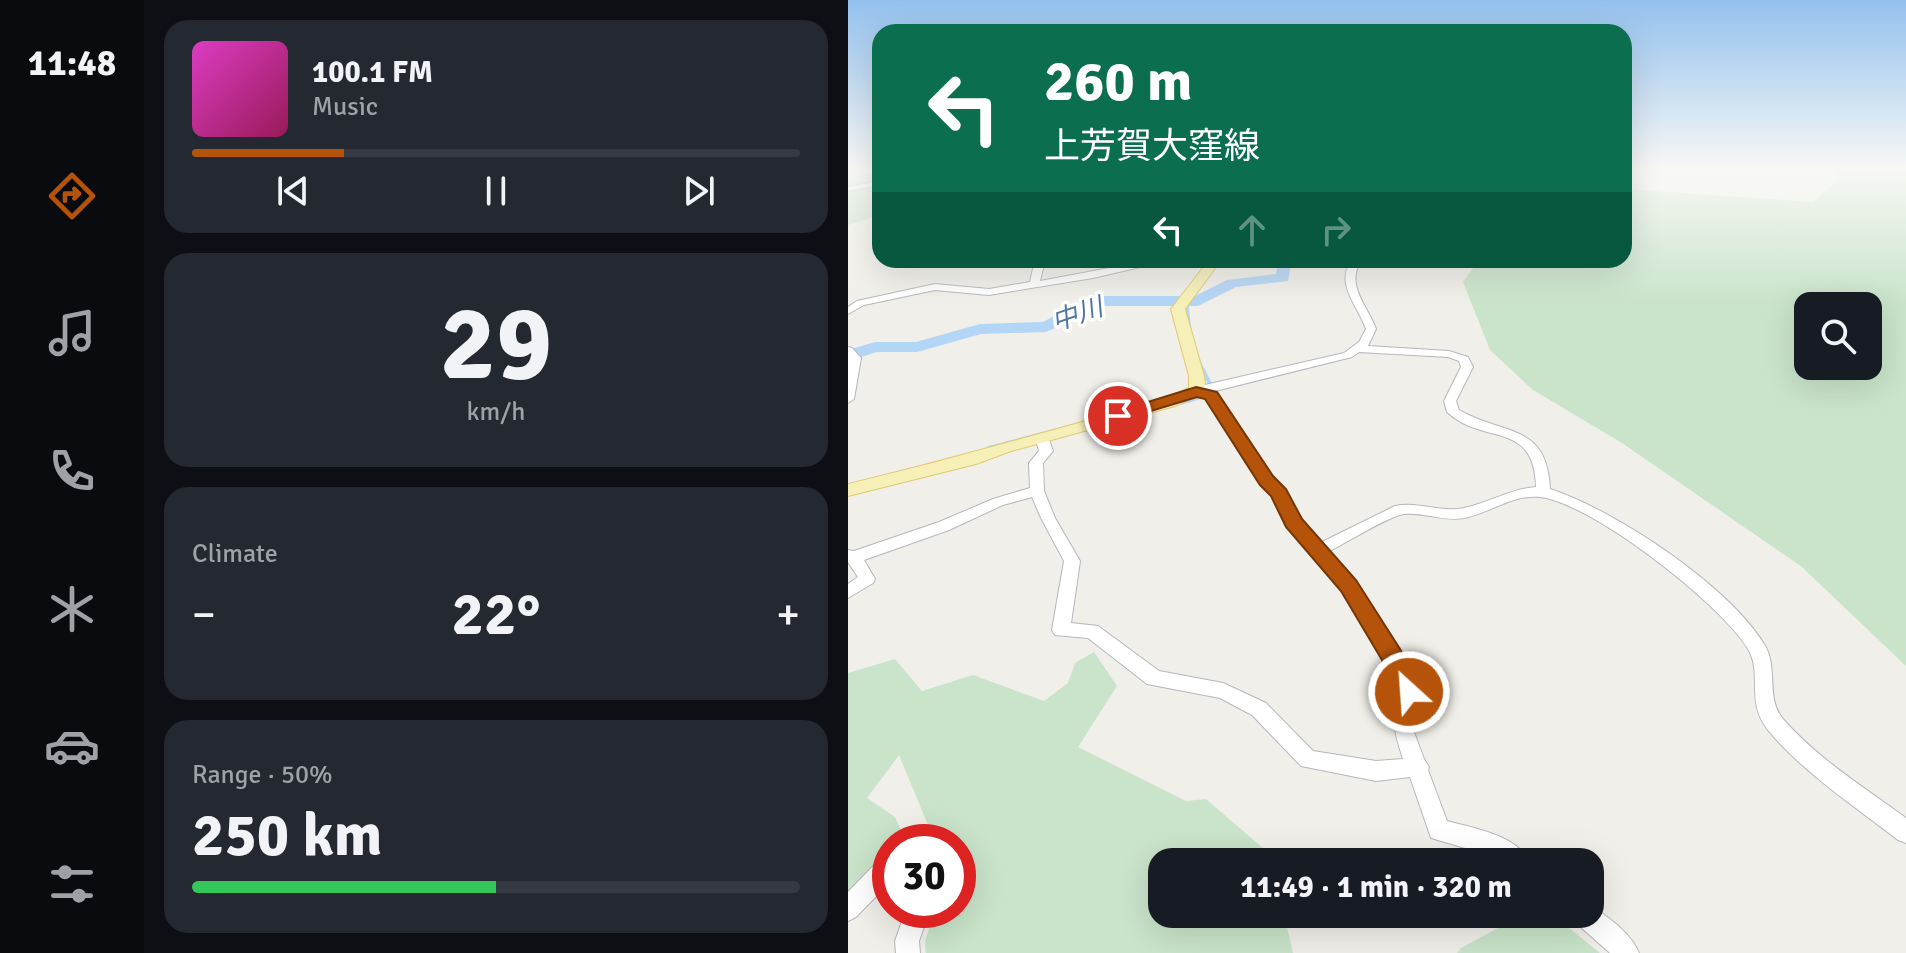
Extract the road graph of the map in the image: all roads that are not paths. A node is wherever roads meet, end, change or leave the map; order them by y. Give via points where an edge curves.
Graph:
1 (1038, 268) edge
2 (1126, 268) edge
3 (1209, 268) edge
4 (1350, 268) edge
5 (1035, 283) junction
6 (848, 311) edge
7 (1360, 349) junction
8 (851, 353) edge
9 (1206, 390) junction
10 (848, 399) edge
11 (1042, 437) junction
12 (848, 490) edge
13 (1037, 491) junction
14 (1543, 492) junction
15 (1321, 549) junction
16 (851, 557) edge
17 (848, 592) edge
18 (1414, 768) junction
19 (1906, 832) edge
20 (1498, 848) edge
21 (872, 884) edge
22 (848, 909) edge
23 (912, 928) edge
24 (1601, 928) edge
25 (908, 953) edge
26 (1627, 953) edge

1 - 5 street
2 - 5 street
3 - 9 main road via 1177,314
4 - 7 street via 1347,281 1371,329
5 - 6 street via 981,292 935,287 861,303
7 - 9 street via 1335,360
7 - 14 street via 1464,359 1467,367 1450,401 1453,412 1532,447 1542,463
8 - 10 street
9 - 11 main road
9 - 15 street via 1279,493 1293,522
11 - 12 main road
11 - 13 street via 1046,451 1036,463
13 - 16 street
13 - 18 street via 1072,561 1061,630 1092,631 1154,678 1223,691 1259,709 1308,759 1376,771
14 - 15 street via 1508,496 1464,513 1395,511
14 - 19 street via 1608,520 1717,603 1762,657 1768,715
15 - 18 street via 1409,688 1403,721
16 - 17 street via 867,579
18 - 20 street via 1439,830
21 - 22 street
23 - 25 street
24 - 26 street

